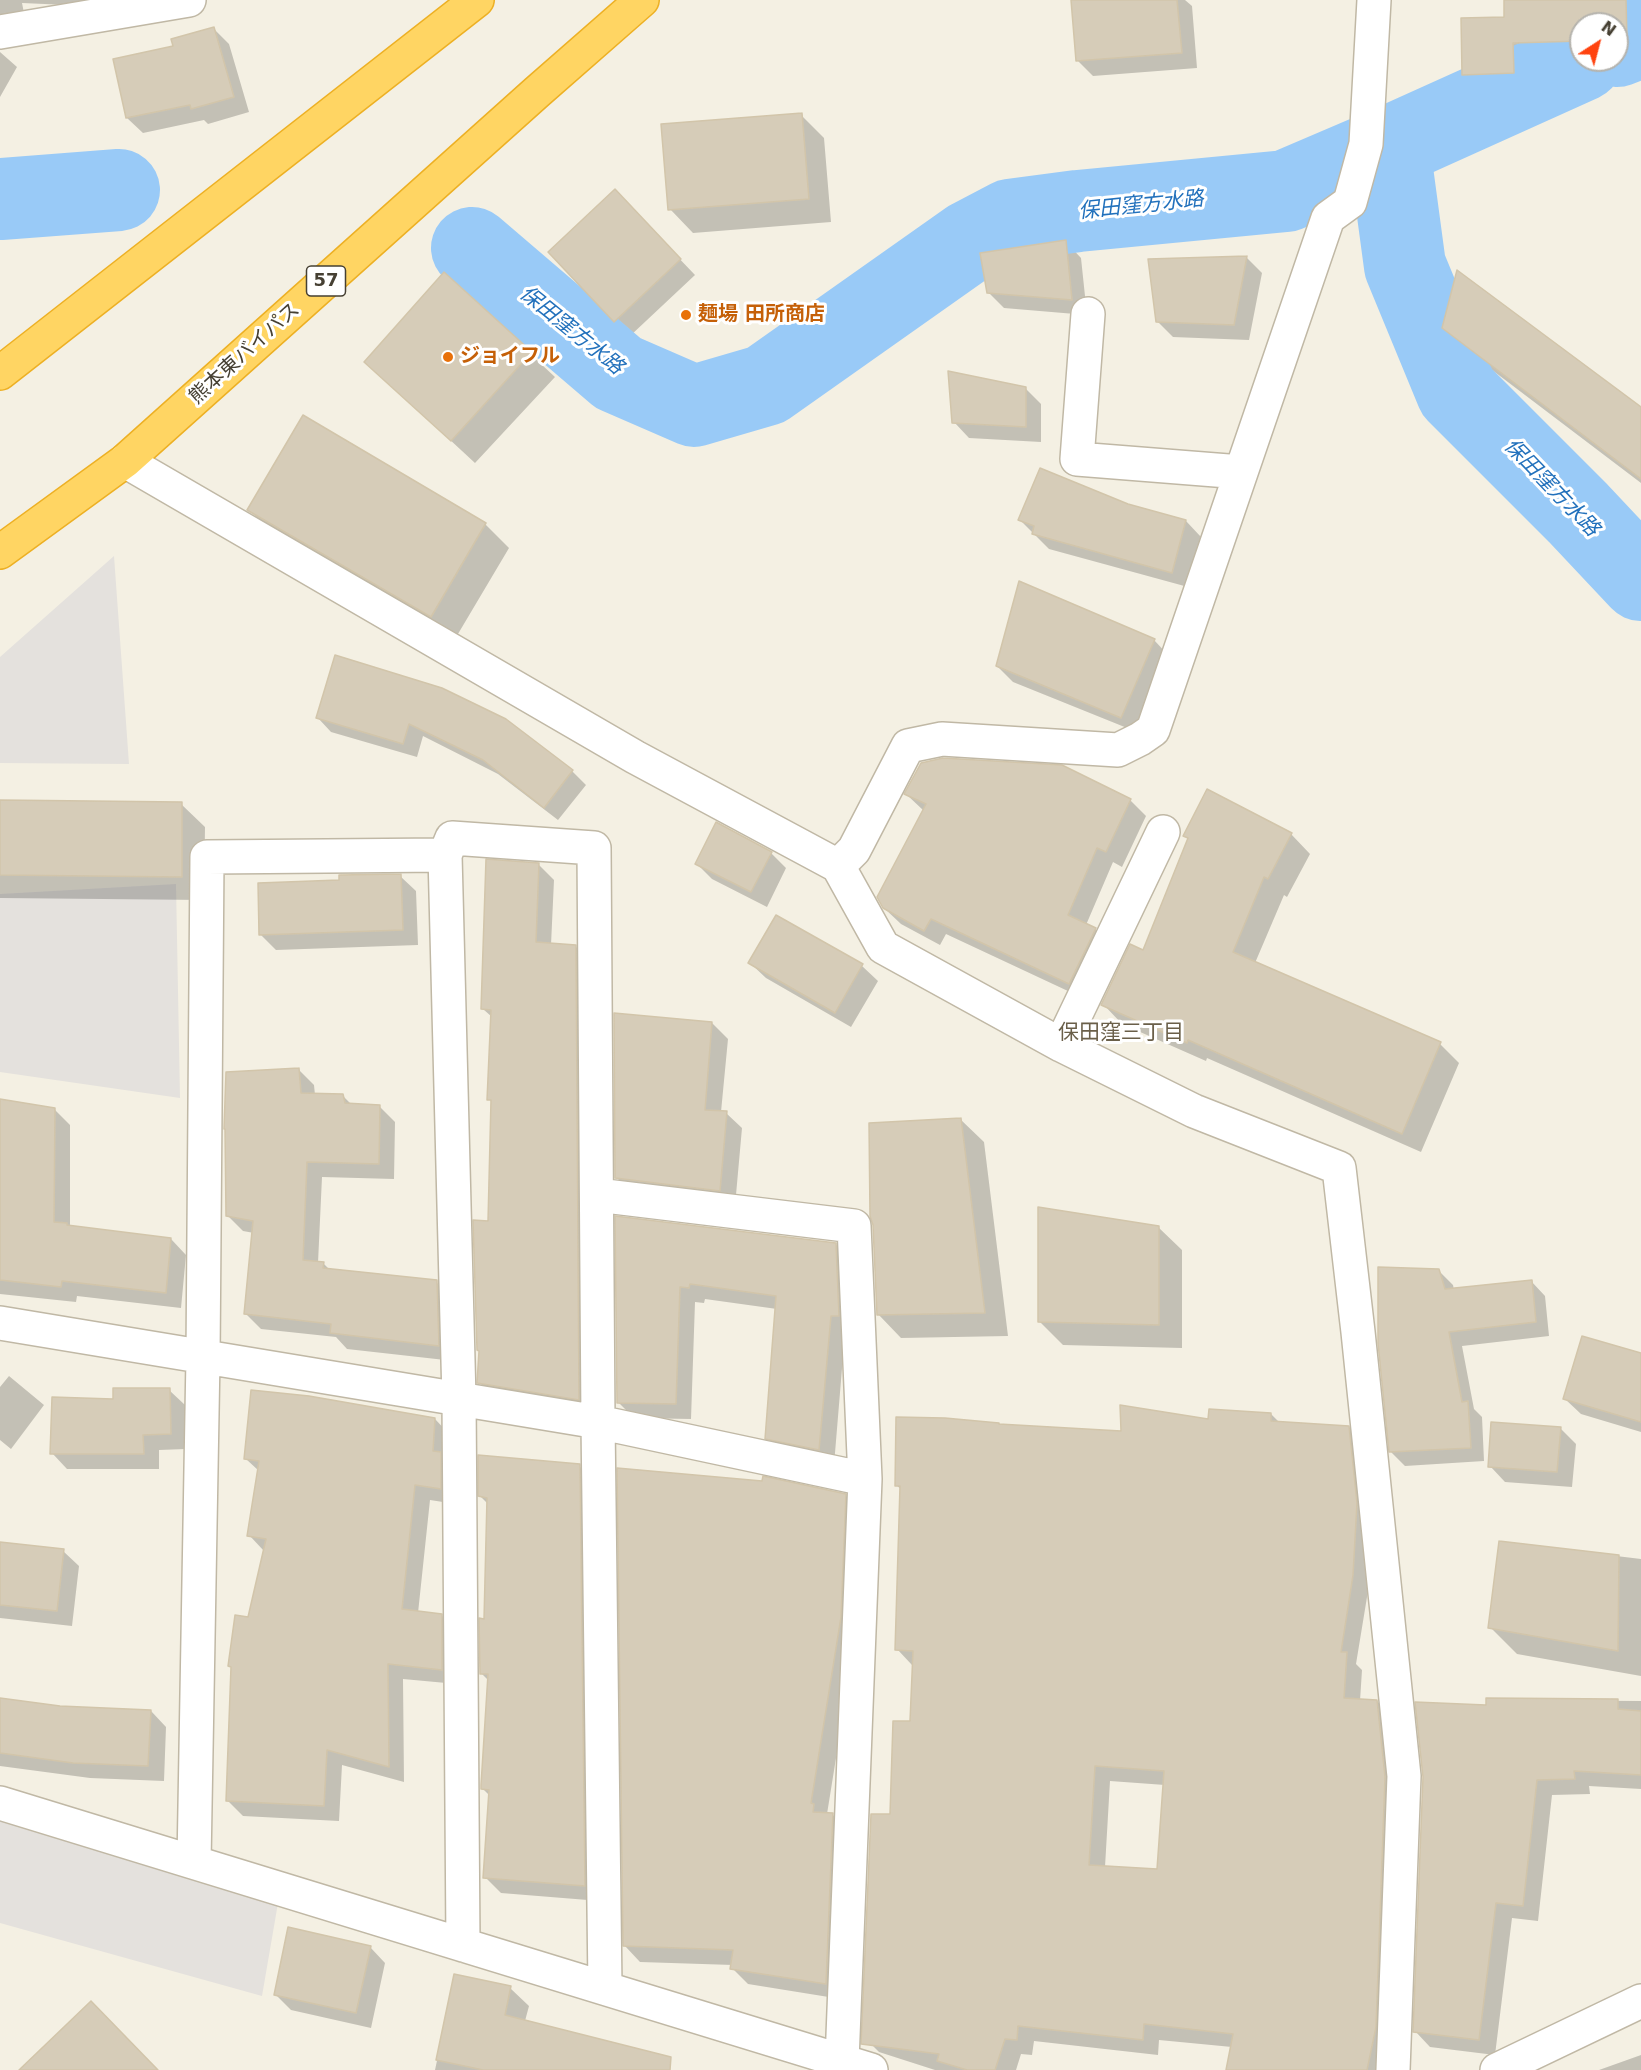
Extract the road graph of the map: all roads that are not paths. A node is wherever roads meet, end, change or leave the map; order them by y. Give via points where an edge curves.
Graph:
1 (189, 0) edge
2 (477, 0) edge
3 (642, 0) edge
4 (1374, 0) edge
5 (0, 32) edge
6 (1088, 314) dead end
7 (0, 373) edge
8 (126, 461) junction
9 (1241, 472) junction
10 (0, 552) edge
11 (1163, 832) dead end
12 (445, 855) junction
13 (838, 866) junction
14 (1061, 1045) junction
15 (597, 1195) junction
16 (0, 1323) edge
17 (203, 1357) junction
18 (459, 1400) junction
19 (598, 1422) junction
20 (865, 1479) junction
21 (0, 1803) edge
22 (194, 1862) junction
23 (463, 1945) junction
24 (605, 1988) junction
25 (1641, 2001) edge
26 (857, 2066) edge
27 (1393, 2070) edge
28 (1497, 2070) edge

1 - 5 street
2 - 7 highway
3 - 8 highway, 熊本東バイパス / 57
4 - 9 street via 1366,144 1350,202 1328,218
6 - 9 street via 1077,459
8 - 10 highway, 熊本東バイパス / 57
8 - 13 street via 635,757
9 - 13 street via 1153,730 1118,750 942,739 908,746 854,850
11 - 14 street
12 - 15 street via 452,838 594,848
12 - 17 street via 207,857
12 - 18 street
13 - 14 street via 884,947
14 - 27 street via 1194,1111 1339,1168 1404,1776
15 - 19 street
15 - 20 street via 854,1226
16 - 17 street
17 - 18 street
17 - 22 street
18 - 19 street
18 - 23 street
19 - 20 street
19 - 24 street
20 - 26 street
21 - 22 street
22 - 23 street
23 - 24 street
24 - 26 street
25 - 28 street

